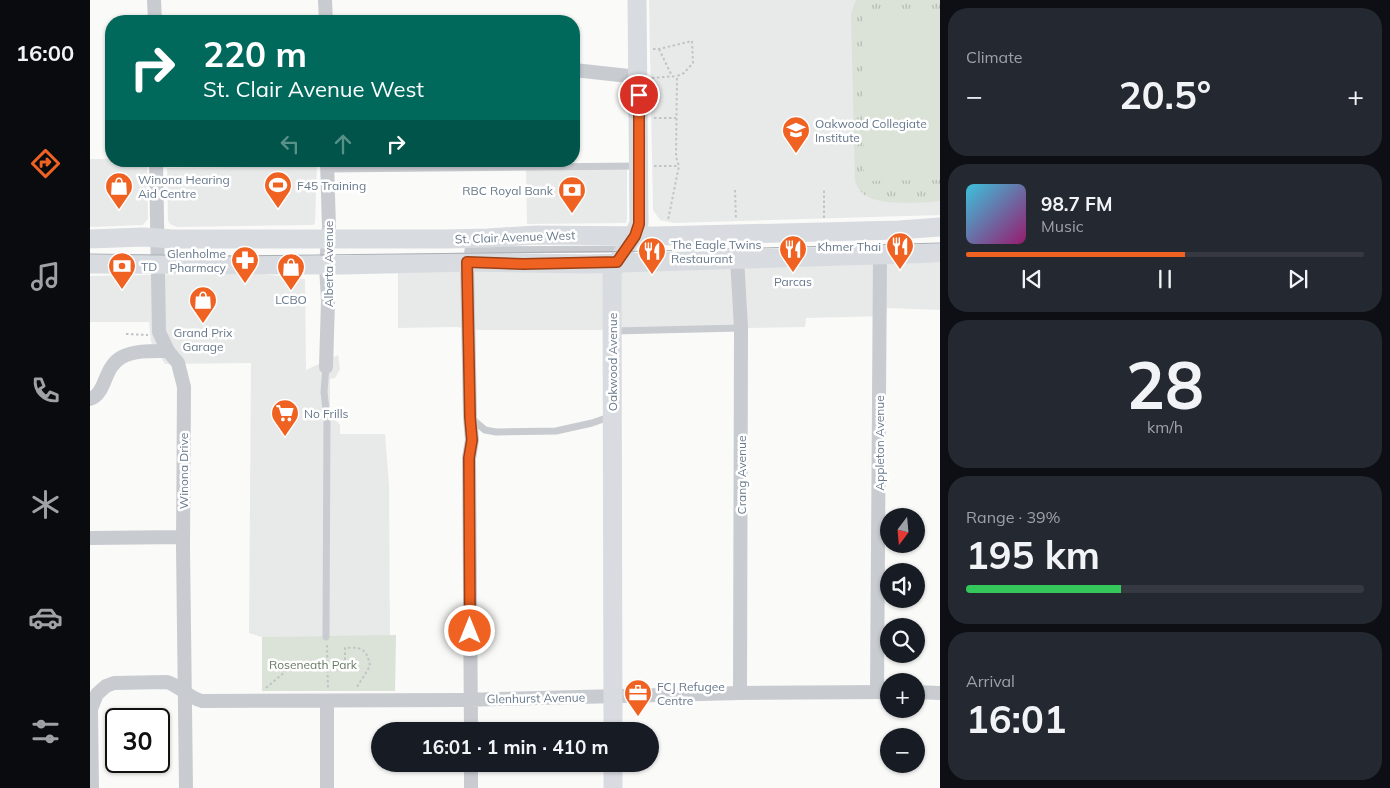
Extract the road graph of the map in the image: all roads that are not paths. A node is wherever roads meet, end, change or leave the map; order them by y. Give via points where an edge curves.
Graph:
1 (154, 0) edge
2 (325, 0) edge
3 (637, 0) edge
4 (155, 15) edge
5 (326, 15) edge
6 (580, 70) edge
7 (644, 78) junction
8 (580, 166) edge
9 (645, 166) junction
10 (156, 167) edge
11 (327, 167) edge
12 (940, 227) edge
13 (157, 238) junction
14 (90, 239) edge
15 (328, 240) junction
16 (626, 249) junction
17 (940, 253) edge
18 (880, 254) junction
19 (737, 258) junction
20 (467, 262) junction
21 (90, 264) edge
22 (326, 264) junction
23 (158, 265) junction
24 (741, 328) junction
25 (612, 331) junction
26 (168, 351) junction
27 (326, 367) joint
28 (90, 399) edge
29 (612, 416) junction
30 (470, 417) junction
31 (183, 537) junction
32 (90, 538) edge
33 (326, 638) road end
34 (883, 673) edge
35 (185, 692) junction
36 (880, 692) edge
37 (925, 692) edge
38 (740, 693) junction
39 (940, 693) edge
40 (612, 696) junction
41 (327, 697) junction
42 (471, 700) junction
43 (471, 722) edge
44 (613, 722) edge
45 (471, 772) edge
46 (613, 772) edge
47 (92, 788) edge
48 (186, 788) edge
49 (327, 788) edge
50 (471, 788) edge
51 (613, 788) edge

1 - 4 street
2 - 5 street
3 - 7 main road, Oakwood Avenue
6 - 7 street
7 - 9 main road, Oakwood Avenue
8 - 9 lane
9 - 16 main road, Oakwood Avenue via 639,224
10 - 13 street, Winona Drive
11 - 15 street, Alberta Avenue
12 - 16 main road, St. Clair Avenue West
13 - 14 main road, St. Clair Avenue West
13 - 15 main road, St. Clair Avenue West
13 - 23 street, Winona Drive
15 - 16 main road, St. Clair Avenue West via 536,235
15 - 22 street, Alberta Avenue
16 - 19 main road, St. Clair Avenue West
16 - 20 main road, St. Clair Avenue West via 523,264
16 - 25 main road, Oakwood Avenue via 612,273
17 - 18 main road, St. Clair Avenue West
18 - 19 main road, St. Clair Avenue West
18 - 34 street, Appleton Avenue
19 - 24 street, Crang Avenue
20 - 22 main road, St. Clair Avenue West
20 - 30 street
21 - 23 main road, St. Clair Avenue West
22 - 23 main road, St. Clair Avenue West
22 - 27 street, Alberta Avenue
23 - 26 street, Winona Drive via 159,332
24 - 25 lane
24 - 38 street, Crang Avenue
25 - 29 main road, Oakwood Avenue
26 - 28 street via 132,353 122,357 111,365 97,395
26 - 31 street, Winona Drive via 178,363 184,386
27 - 33 lane
29 - 30 lane via 556,431 496,432 485,430
29 - 40 main road, Oakwood Avenue
30 - 42 street
31 - 32 street
31 - 35 street, Winona Drive
35 - 41 street, Glenhurst Avenue via 202,701
35 - 47 street, Glenhurst Avenue via 167,682 114,683 100,690 92,708
35 - 48 street, Winona Drive
36 - 38 street, Glenhurst Avenue
37 - 39 street
38 - 40 street, Glenhurst Avenue
40 - 42 street, Glenhurst Avenue
40 - 44 main road, Oakwood Avenue
41 - 42 street, Glenhurst Avenue
41 - 49 street
42 - 43 street
45 - 50 street
46 - 51 main road

